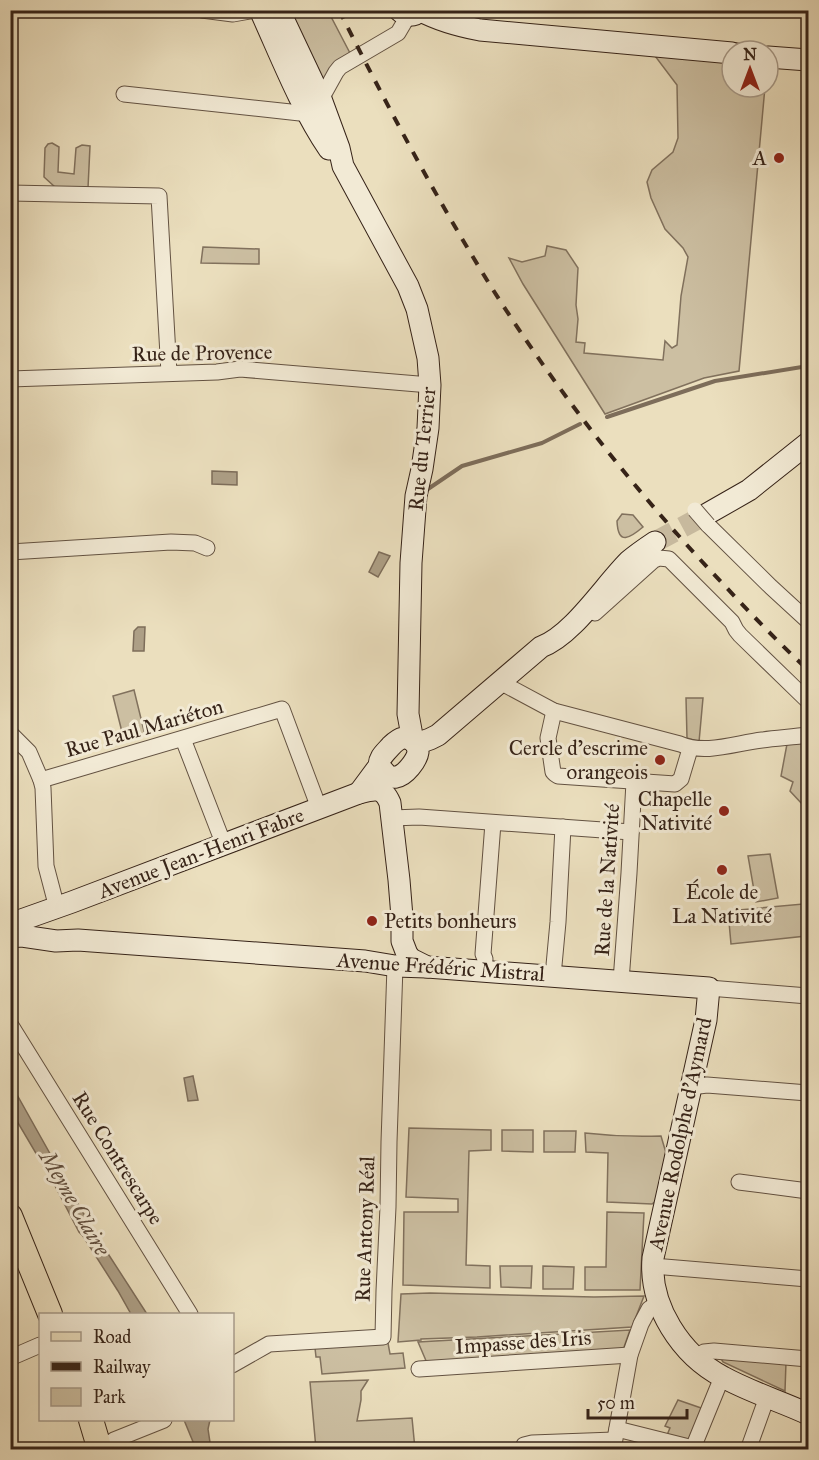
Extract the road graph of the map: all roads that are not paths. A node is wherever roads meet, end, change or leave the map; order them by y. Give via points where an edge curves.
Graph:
1 (202, 10) edge
2 (255, 10) edge
3 (260, 10) edge
4 (279, 10) edge
5 (410, 12) edge
6 (720, 52) edge
7 (780, 58) edge
8 (808, 60) edge
9 (124, 94) dead end
10 (313, 104) junction
11 (10, 193) edge
12 (169, 373) junction
13 (10, 379) edge
14 (430, 385) junction
15 (808, 442) edge
16 (703, 516) joint
17 (655, 542) tunnel mouth
18 (207, 548) dead end
19 (10, 552) edge
20 (582, 615) junction
21 (808, 621) edge
22 (504, 684) junction
23 (808, 701) edge
24 (554, 711) junction
25 (10, 733) edge
26 (808, 735) edge
27 (183, 739) junction
28 (411, 746) junction
29 (690, 749) junction
30 (380, 766) junction
31 (402, 775) junction
32 (41, 780) junction
33 (634, 782) junction
34 (359, 793) junction
35 (319, 808) junction
36 (391, 810) junction
37 (493, 823) junction
38 (563, 827) junction
39 (631, 832) junction
40 (224, 844) junction
41 (64, 905) junction
42 (10, 924) edge
43 (10, 937) edge
44 (74, 940) junction
45 (402, 941) junction
46 (365, 962) junction
47 (395, 966) junction
48 (427, 967) junction
49 (484, 971) junction
50 (553, 976) junction
51 (621, 981) junction
52 (709, 988) junction
53 (808, 996) edge
54 (10, 1024) edge
55 (691, 1087) junction
56 (808, 1093) edge
57 (739, 1182) dead end
58 (808, 1191) edge
59 (10, 1216) edge
60 (17, 1253) edge
61 (652, 1266) junction
62 (808, 1279) edge
63 (659, 1302) junction
64 (49, 1313) edge
65 (189, 1313) edge
66 (39, 1345) edge
67 (630, 1355) junction
68 (694, 1357) junction
69 (10, 1358) edge
70 (808, 1359) edge
71 (234, 1364) edge
72 (419, 1369) dead end
73 (722, 1377) junction
74 (767, 1397) junction
75 (808, 1414) edge
76 (92, 1421) edge
77 (159, 1421) edge
78 (615, 1440) edge
79 (100, 1449) edge
80 (523, 1449) edge
81 (748, 1449) edge

1 - 2 street via 233,14
3 - 10 main road
4 - 10 main road
5 - 6 main road via 480,30
5 - 10 street via 398,33 340,67
7 - 8 main road
9 - 10 street via 300,113
10 - 14 main road, Rue du Terrier via 408,286 423,331
11 - 12 street via 159,196
12 - 13 street, Rue de Provence
12 - 14 street, Rue de Provence via 240,369
14 - 28 main road, Rue du Terrier via 411,563
15 - 16 main road via 749,490
16 - 21 street
17 - 20 main road via 629,561
18 - 19 street via 171,542
20 - 22 main road via 552,643 549,652
20 - 23 street via 595,612 654,560 669,559
22 - 24 street
22 - 28 main road via 438,735
24 - 29 street
24 - 33 street via 548,738 555,774
25 - 32 street via 29,752
26 - 29 street
27 - 32 street, Rue Paul Mariéton
27 - 35 street, Rue Paul Mariéton via 282,709
27 - 40 street
28 - 30 main road via 382,756
28 - 31 main road
29 - 33 street via 678,783
30 - 31 main road via 387,775
30 - 34 main road
31 - 36 main road
32 - 41 street via 46,866
33 - 39 street, Rue de la Nativité
34 - 35 main road, Avenue Jean-Henri Fabre
34 - 36 main road via 383,792
35 - 40 main road, Avenue Jean-Henri Fabre
36 - 37 street via 419,817
36 - 45 main road
37 - 38 street
37 - 49 street
38 - 39 street
38 - 50 street
39 - 51 street, Rue de la Nativité
40 - 41 main road, Avenue Jean-Henri Fabre
41 - 42 main road, Avenue Jean-Henri Fabre
41 - 44 main road via 63,931
43 - 44 main road, Avenue Frédéric Mistral
44 - 46 main road, Avenue Frédéric Mistral
45 - 46 main road via 394,954
45 - 48 main road via 411,959
46 - 47 main road, Avenue Frédéric Mistral
47 - 48 main road, Avenue Frédéric Mistral
47 - 71 street, Rue Antony Réal via 383,1337 269,1344
48 - 49 main road, Avenue Frédéric Mistral
49 - 50 main road, Avenue Frédéric Mistral
50 - 51 main road, Avenue Frédéric Mistral
51 - 52 main road, Avenue Frédéric Mistral
52 - 53 street, Avenue Frédéric Mistral
52 - 55 main road, Avenue Rodolphe d'Aymard
54 - 65 street, Rue Contrescarpe
55 - 56 street
55 - 61 main road, Avenue Rodolphe d'Aymard
57 - 58 street
59 - 60 main road
60 - 64 main road
61 - 62 street
61 - 63 main road, Avenue Rodolphe d'Aymard
63 - 67 street via 641,1324
63 - 68 main road, Avenue Rodolphe d'Aymard via 666,1319
66 - 69 street
67 - 72 street, Impasse des Iris
67 - 78 street
68 - 70 street via 714,1351
68 - 73 main road, Avenue Rodolphe d'Aymard
73 - 74 main road, Avenue Rodolphe d'Aymard
73 - 78 street via 693,1448
74 - 75 main road, Avenue Rodolphe d'Aymard
74 - 81 street
76 - 79 main road
77 - 79 street
78 - 80 street via 532,1443

